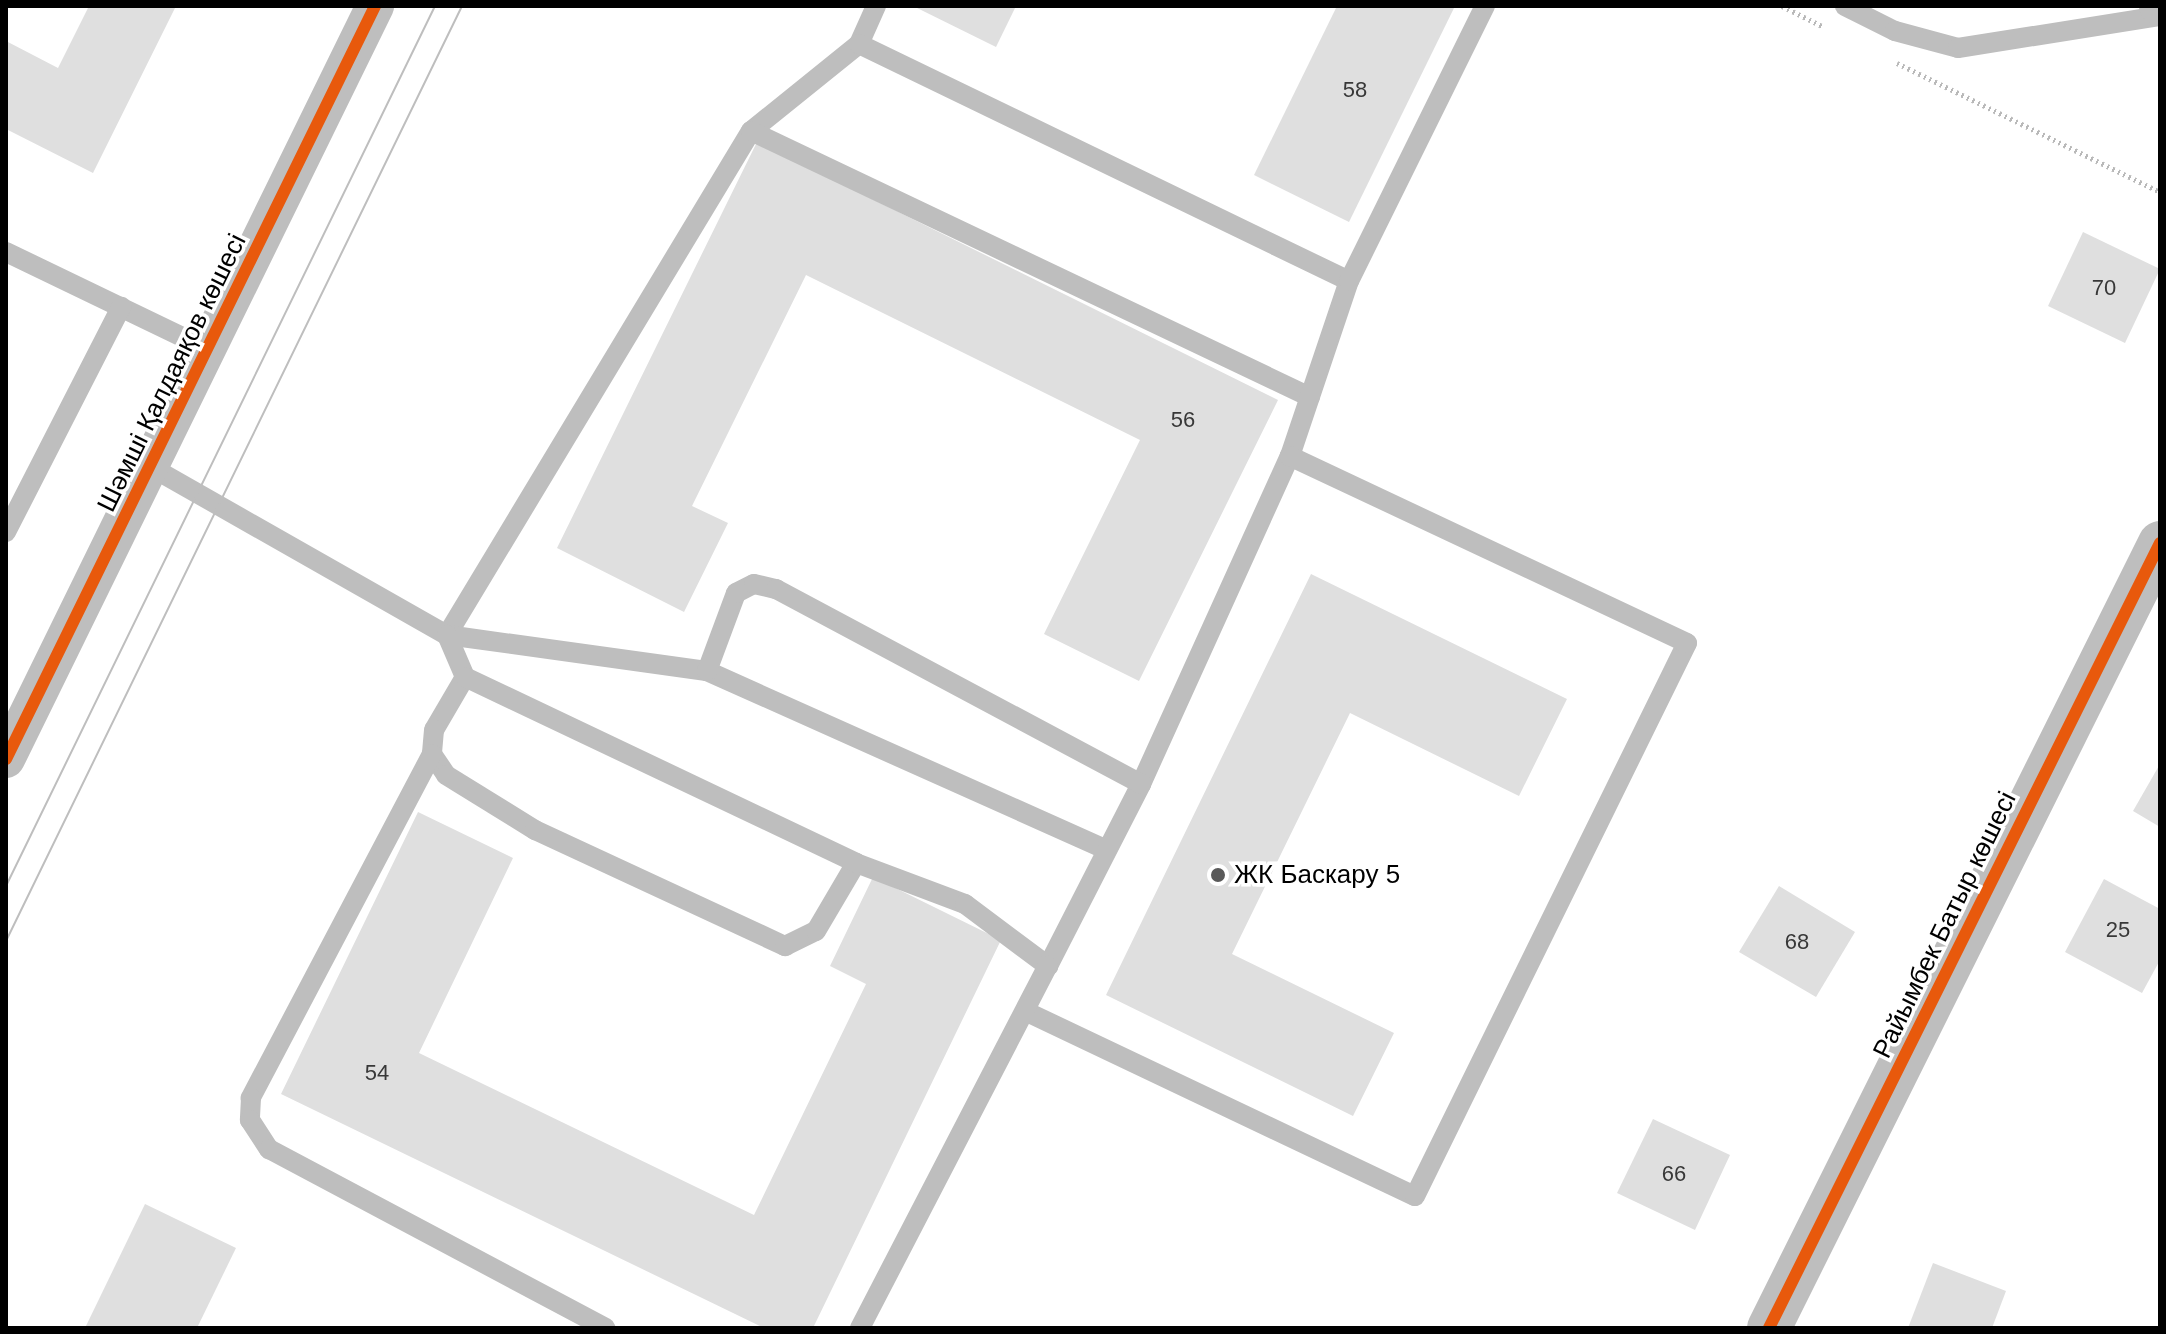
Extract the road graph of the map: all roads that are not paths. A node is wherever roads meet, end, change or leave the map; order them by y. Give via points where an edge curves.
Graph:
1 (375, 6) edge
2 (876, 6) edge
3 (1485, 6) edge
4 (1845, 6) edge
5 (2160, 16) edge
6 (859, 44) junction
7 (751, 131) junction
8 (6, 252) edge
9 (1349, 281) junction
10 (121, 307) junction
11 (208, 349) junction
12 (1310, 397) junction
13 (1290, 456) junction
14 (151, 467) junction
15 (6, 532) edge
16 (2160, 543) edge
17 (447, 635) junction
18 (707, 671) junction
19 (465, 677) junction
20 (432, 754) junction
21 (6, 759) edge
22 (1141, 784) junction
23 (1107, 850) junction
24 (856, 863) junction
25 (1048, 966) junction
26 (1027, 1012) junction
27 (605, 1328) edge
28 (860, 1328) edge
29 (1769, 1328) edge

1 - 11 street, Шәмші Қалдаяқов көшесі
2 - 6 lane
3 - 9 lane
4 - 5 lane via 1895,31 1958,48
6 - 7 lane
6 - 9 lane
7 - 12 lane
7 - 17 lane
8 - 10 lane
9 - 12 lane
10 - 11 lane
10 - 15 lane
11 - 14 street, Шәмші Қалдаяқов көшесі
12 - 13 lane
13 - 22 lane
13 - 26 lane via 1687,643 1415,1196
14 - 17 lane
14 - 21 street, Шәмші Қалдаяқов көшесі
16 - 29 street, Райымбек Батыр көшесі
17 - 18 lane
17 - 19 lane
18 - 22 lane via 736,593 754,584 776,589
18 - 23 lane
19 - 20 lane via 434,730
19 - 24 lane
20 - 24 lane via 446,775 535,830 785,946 816,931
20 - 27 lane via 251,1098 250,1120 269,1149
22 - 23 lane
23 - 25 lane
24 - 25 lane via 965,904
25 - 26 lane
26 - 28 lane

